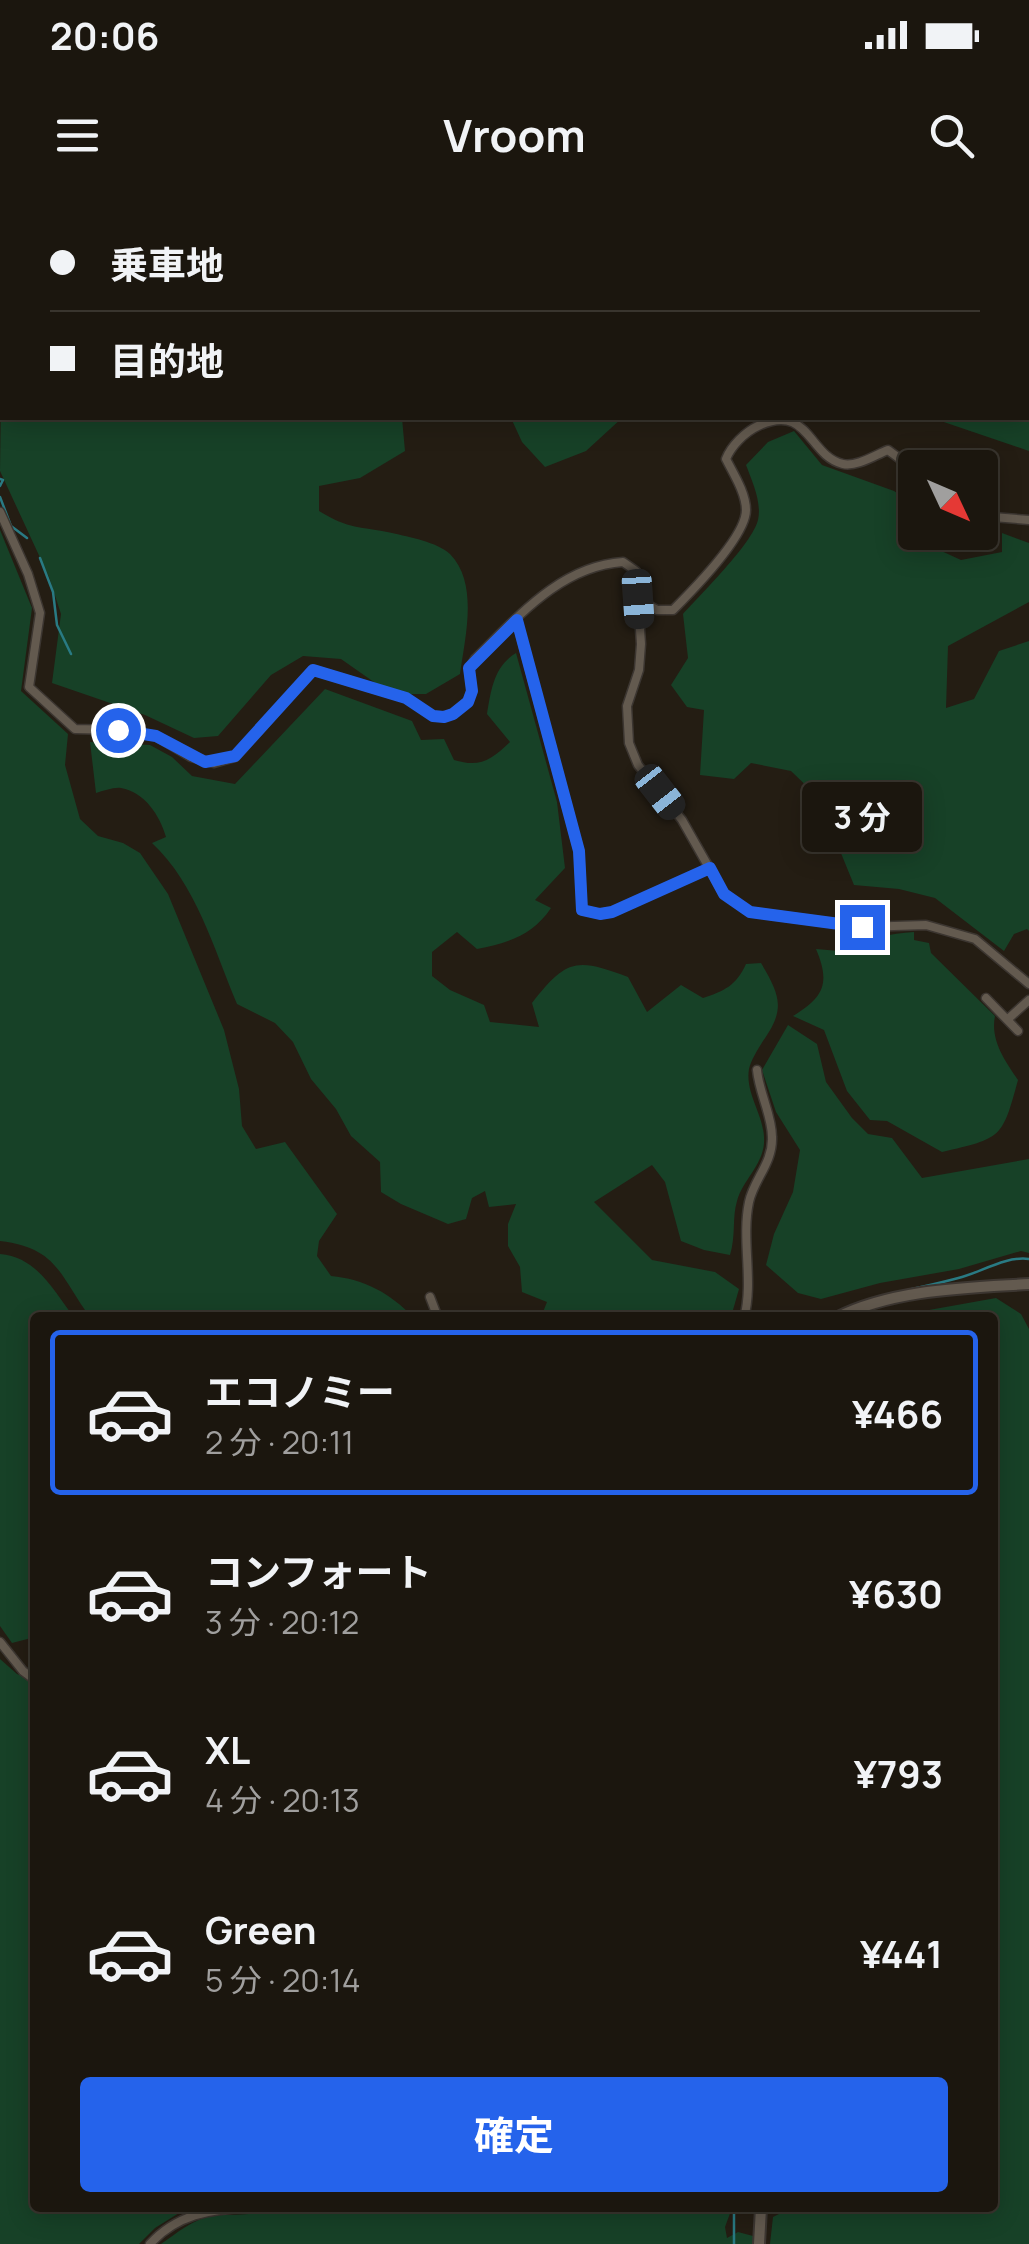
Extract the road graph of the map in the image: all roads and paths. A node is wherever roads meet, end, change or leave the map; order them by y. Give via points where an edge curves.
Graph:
1 (898, 457) edge
2 (0, 512) edge
3 (998, 517) edge
4 (1029, 520) edge
5 (638, 599) junction
6 (517, 620) junction
7 (710, 868) junction
8 (1029, 984) edge
9 (986, 998) dead end
10 (1029, 1000) edge
11 (1008, 1019) junction
12 (1018, 1031) dead end
13 (757, 1070) dead end
14 (1029, 1284) edge
15 (430, 1297) dead end
16 (436, 1312) edge
17 (745, 1312) edge
18 (847, 1312) edge
19 (0, 1642) edge
20 (30, 1675) edge
21 (205, 2212) edge
22 (761, 2212) edge
23 (150, 2244) edge
24 (759, 2244) edge

1 - 5 street via 888,450 843,464 801,425 768,421 750,430 727,453 746,513 725,550 672,610
2 - 6 street via 40,613 29,687 75,729 156,736 205,762 235,756 313,670 406,698 433,716 453,714 468,702 475,659
3 - 4 street
5 - 6 street via 636,572 623,562 611,563 556,585
5 - 7 street via 641,644 628,706 629,743
6 - 7 street via 579,851 582,910 612,912
7 - 8 street via 724,894 750,912 862,927 926,925 975,939
9 - 11 street
10 - 11 street
11 - 12 street
13 - 17 street via 773,1136 749,1202
14 - 18 main road via 931,1292
15 - 16 street
19 - 20 street
21 - 23 street via 171,2226
22 - 24 main road

